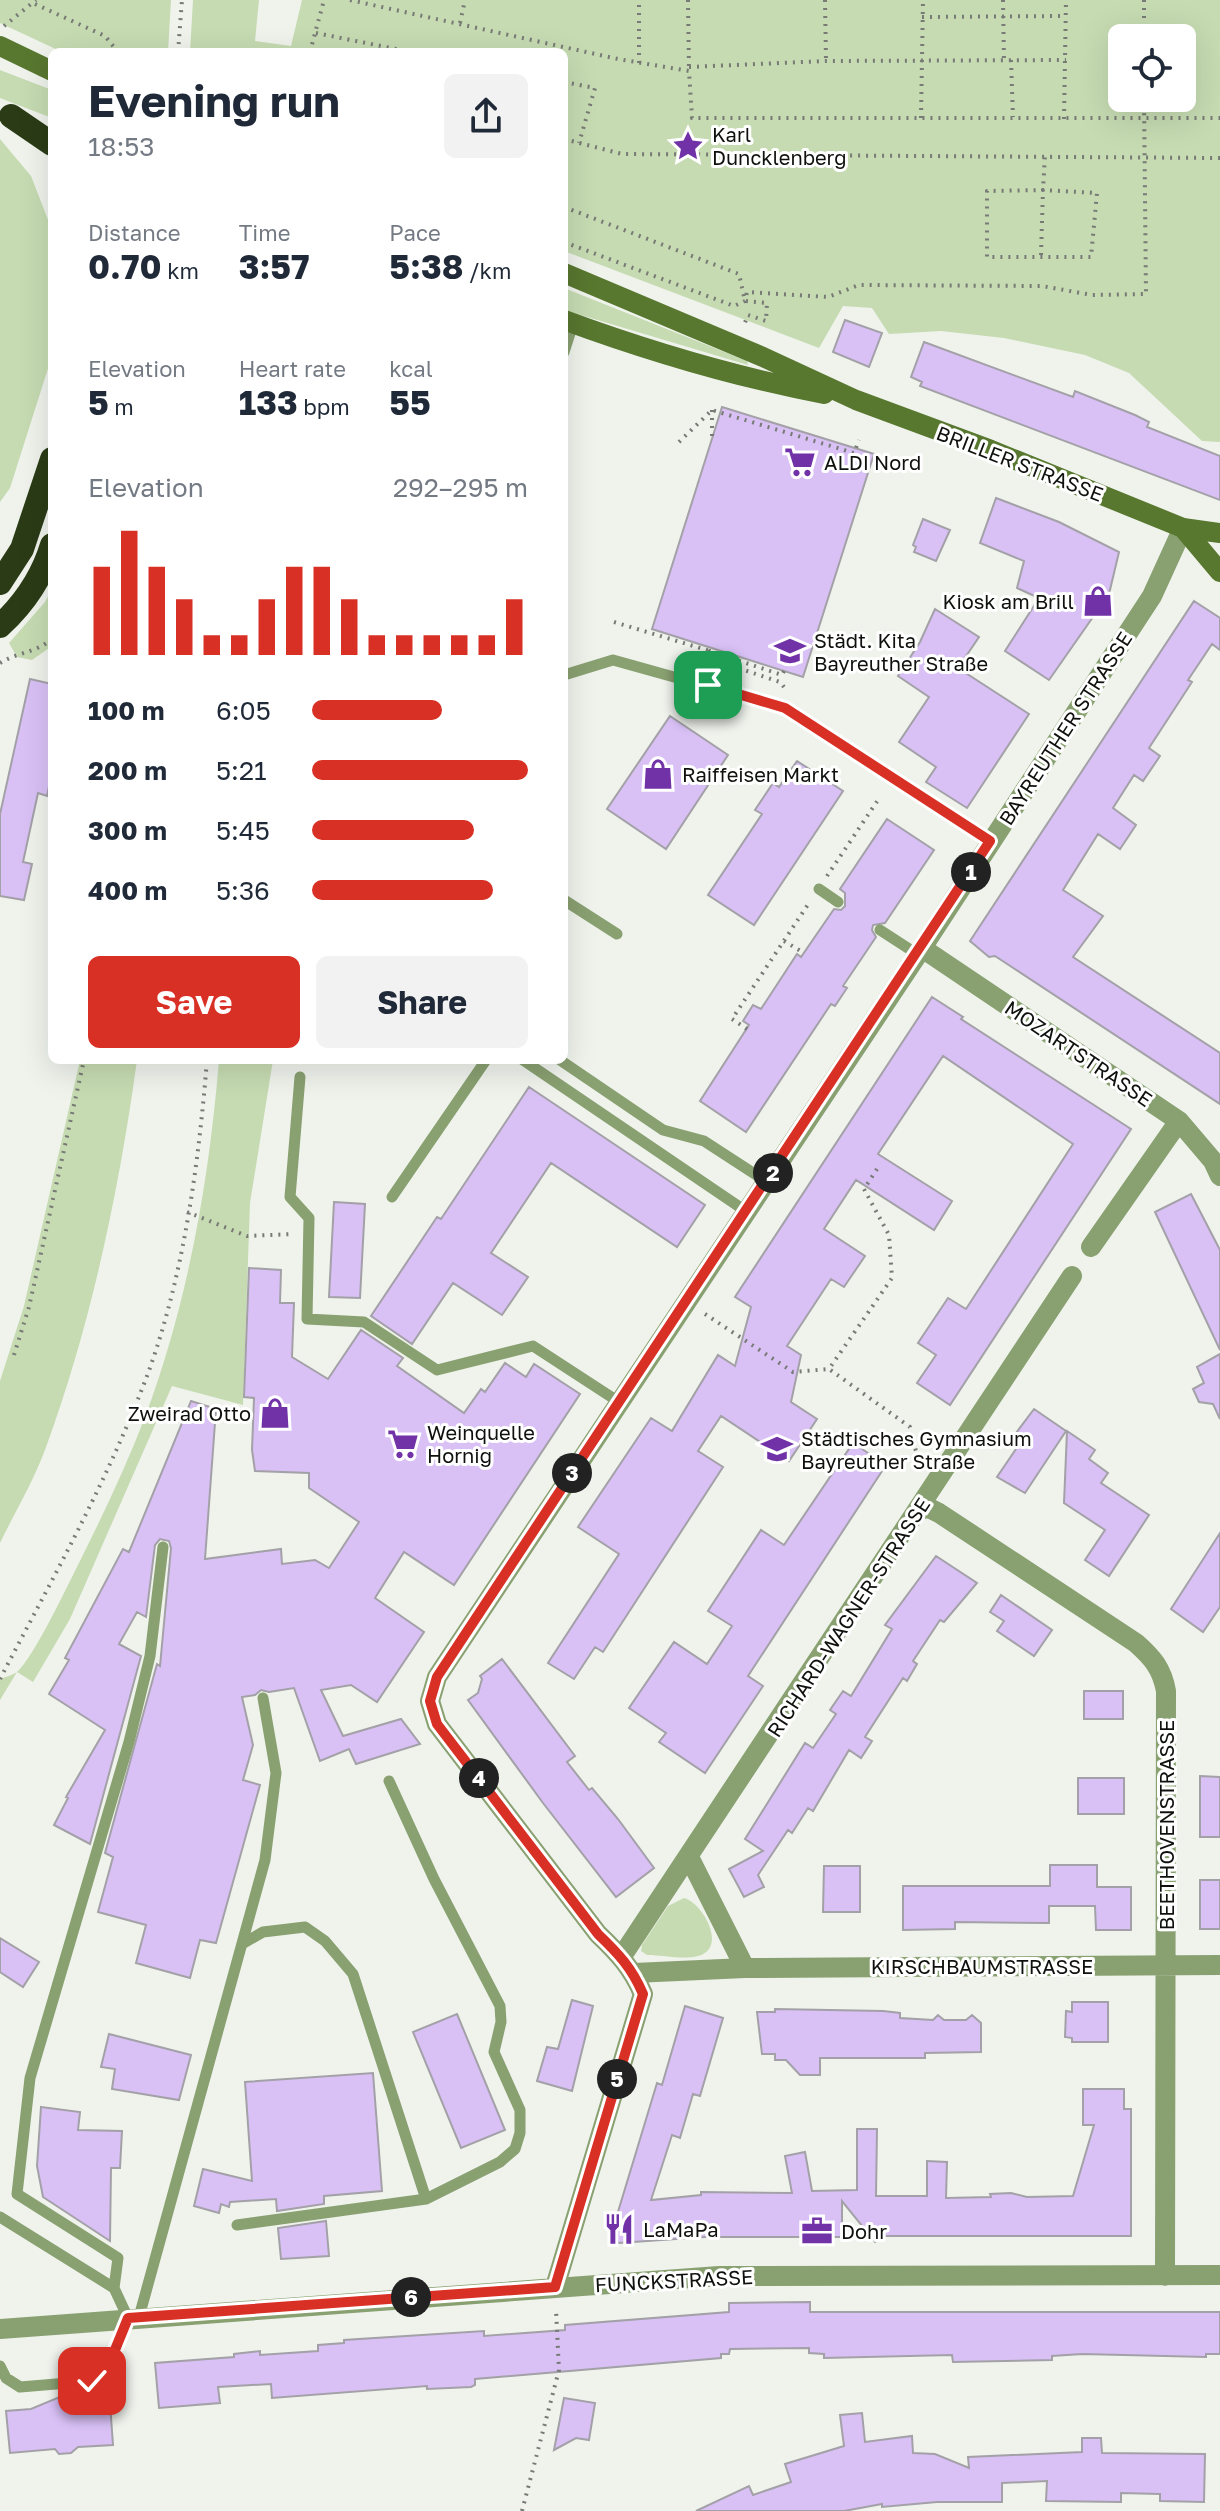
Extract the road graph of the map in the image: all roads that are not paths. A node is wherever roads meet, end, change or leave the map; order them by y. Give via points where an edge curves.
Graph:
1 (0, 46) edge
2 (48, 69) edge
3 (6, 114) edge
4 (48, 130) edge
5 (48, 141) edge
6 (568, 275) edge
7 (569, 322) edge
8 (856, 400) junction
9 (48, 471) edge
10 (1183, 528) junction
11 (1220, 533) edge
12 (1220, 552) edge
13 (48, 559) edge
14 (1220, 572) edge
15 (0, 583) edge
16 (0, 626) edge
17 (568, 674) edge
18 (990, 841) junction
19 (819, 889) road end
20 (838, 902) dead end
21 (568, 903) edge
22 (880, 930) dead end
23 (617, 934) dead end
24 (920, 951) junction
25 (483, 1064) edge
26 (529, 1064) edge
27 (566, 1064) edge
28 (300, 1077) dead end
29 (1179, 1121) junction
30 (1220, 1176) edge
31 (767, 1182) junction
32 (392, 1197) dead end
33 (747, 1212) junction
34 (1091, 1247) dead end
35 (1072, 1276) dead end
36 (619, 1402) junction
37 (918, 1510) junction
38 (163, 1547) dead end
39 (263, 1698) dead end
40 (389, 1781) dead end
41 (689, 1857) junction
42 (242, 1944) junction
43 (1167, 1964) junction
44 (628, 1965) junction
45 (1220, 1965) edge
46 (745, 1968) junction
47 (426, 2199) junction
48 (0, 2217) edge
49 (237, 2225) dead end
50 (1220, 2275) edge
51 (1165, 2276) junction
52 (555, 2287) junction
53 (114, 2288) junction
54 (134, 2317) junction
55 (0, 2329) edge
56 (0, 2366) edge

1 - 2 main road
3 - 4 main road
3 - 5 highway
6 - 8 main road, BRILLER STRASSE
7 - 8 main road, BRILLER STRASSE via 769,383
8 - 10 main road, BRILLER STRASSE
9 - 15 highway via 22,549
10 - 11 main road, BRILLER STRASSE
10 - 12 main road
10 - 14 main road, BRILLER STRASSE
10 - 18 street, BAYREUTHER STRASSE via 1152,596
13 - 16 highway via 18,609
17 - 18 lane via 613,660 785,708
18 - 24 street, BAYREUTHER STRASSE
19 - 20 lane
21 - 23 lane
22 - 24 lane
24 - 29 street, MOZARTSTRASSE
24 - 31 street, BAYREUTHER STRASSE
25 - 32 lane
26 - 33 lane
27 - 31 lane via 663,1130 704,1141
28 - 36 lane via 290,1197 309,1218 307,1319 364,1322 437,1370 533,1346
29 - 30 street, MOZARTSTRASSE
29 - 34 street
31 - 33 street, BAYREUTHER STRASSE
33 - 36 street, BAYREUTHER STRASSE
35 - 37 street, RICHARD-WAGNER-STRASSE
36 - 44 street, BAYREUTHER STRASSE via 437,1677 430,1701 437,1724 598,1934
37 - 41 street, RICHARD-WAGNER-STRASSE
37 - 43 street, BEETHOVENSTRASSE via 939,1513 1123,1634 1163,1673
38 - 53 lane via 150,1656 129,1742 30,2078 17,2194 118,2258
39 - 42 lane via 276,1773 265,1860
40 - 47 lane via 500,2006 494,2052 520,2110 515,2149
41 - 44 street, RICHARD-WAGNER-STRASSE
41 - 46 street
42 - 47 lane via 263,1932 305,1927 353,1974
42 - 54 lane
43 - 45 street, KIRSCHBAUMSTRASSE
43 - 46 street, KIRSCHBAUMSTRASSE
43 - 51 street, BEETHOVENSTRASSE
44 - 46 street, KIRSCHBAUMSTRASSE
44 - 52 street via 643,1994
47 - 49 lane
48 - 53 lane
50 - 51 street, FUNCKSTRASSE
51 - 52 street, FUNCKSTRASSE via 719,2276
52 - 54 street, FUNCKSTRASSE
53 - 54 lane
54 - 55 street, FUNCKSTRASSE
54 - 56 lane via 106,2372 92,2381 20,2387

